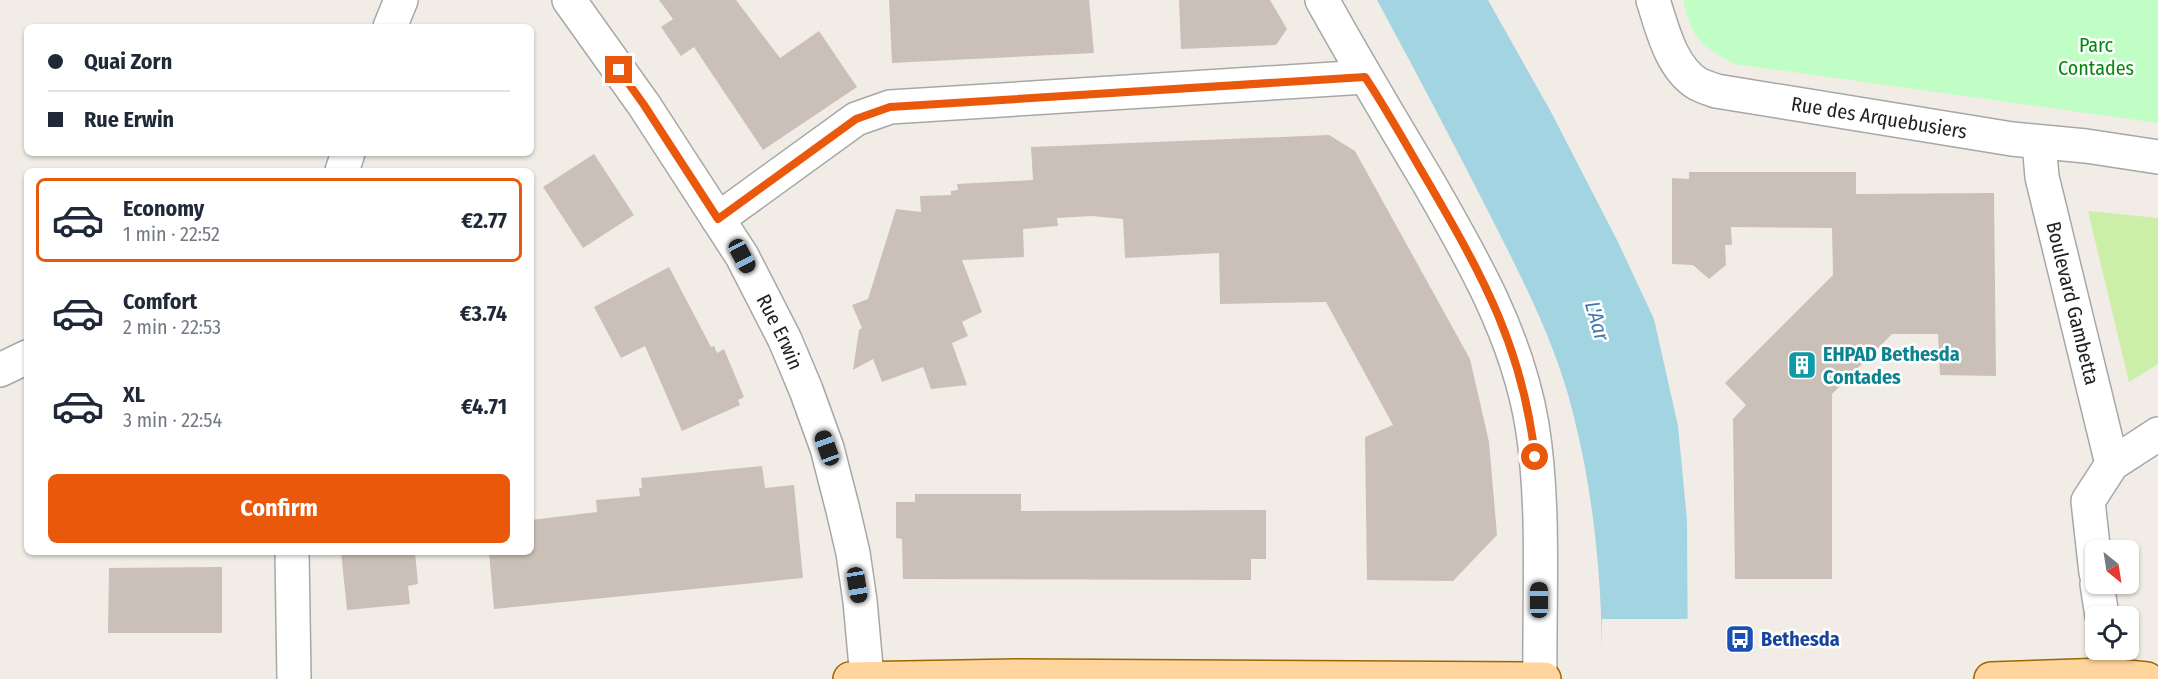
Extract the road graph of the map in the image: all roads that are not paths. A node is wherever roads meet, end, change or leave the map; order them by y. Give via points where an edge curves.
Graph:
1 (401, 0) edge
2 (569, 0) edge
3 (1322, 0) edge
4 (1653, 0) edge
5 (391, 24) edge
6 (1365, 77) junction
7 (2038, 142) junction
8 (2158, 157) edge
9 (718, 219) junction
10 (24, 358) edge
11 (0, 370) edge
12 (2158, 434) edge
13 (2112, 464) junction
14 (2092, 540) edge
15 (292, 555) edge
16 (2106, 662) edge
17 (858, 678) edge
18 (1062, 678) edge
19 (294, 679) edge
20 (1542, 679) edge
21 (1991, 679) edge
22 (2146, 679) edge

1 - 5 street
2 - 9 street, Rue Erwin
3 - 6 street
4 - 7 street, Rue des Arquebusiers via 1682,69 1697,83 1716,91
6 - 9 street via 890,107 856,119
6 - 20 street via 1469,252 1508,336 1521,379 1532,424 1537,473
7 - 8 street, Rue des Arquebusiers
7 - 13 street, Boulevard Gambetta via 2042,177
9 - 17 street, Rue Erwin via 742,256 785,340 827,448 853,553 860,601
10 - 11 street
12 - 13 street
13 - 14 street via 2088,501
15 - 19 street
16 - 21 main road
16 - 22 main road
17 - 18 main road
18 - 20 main road

